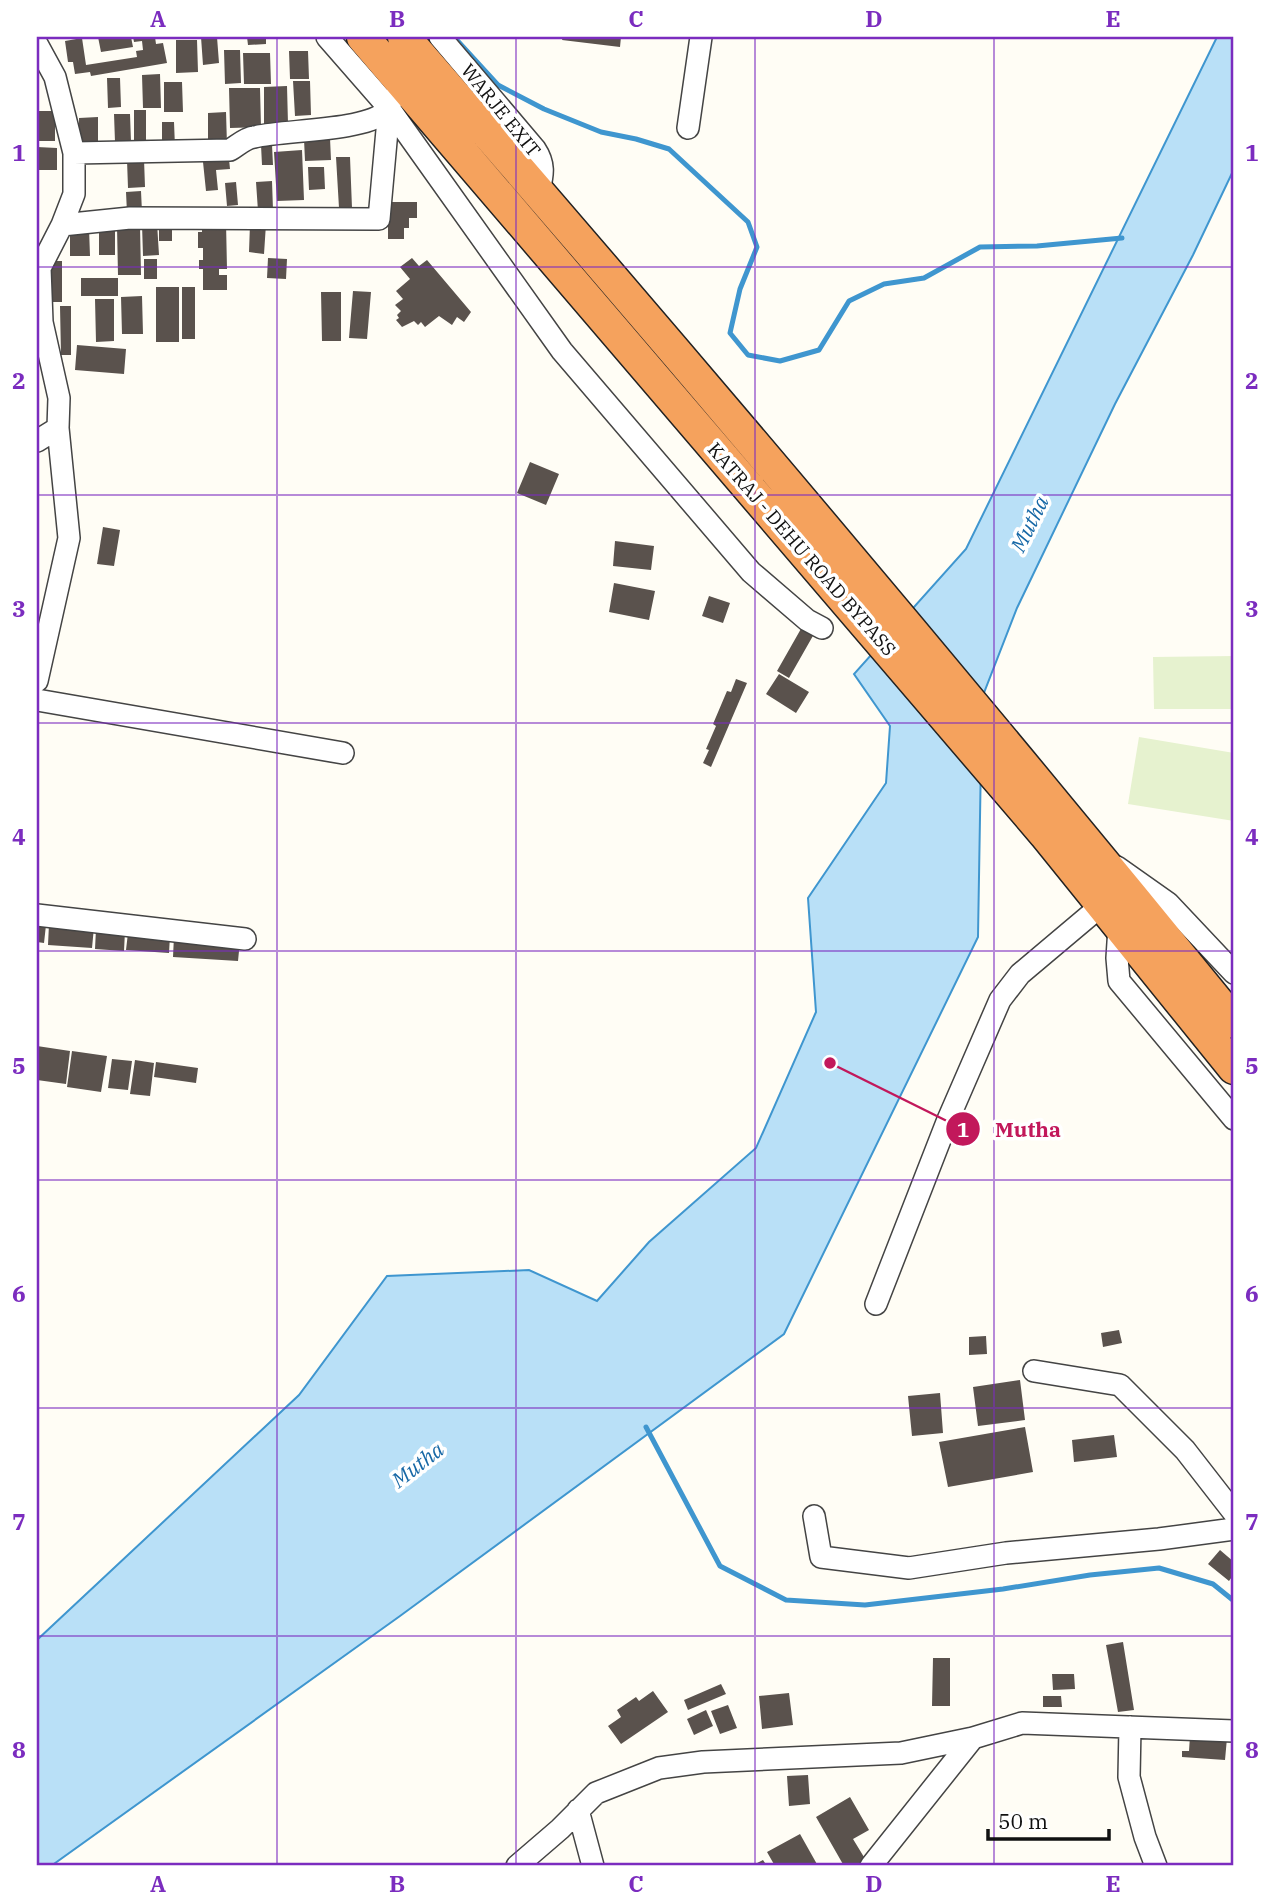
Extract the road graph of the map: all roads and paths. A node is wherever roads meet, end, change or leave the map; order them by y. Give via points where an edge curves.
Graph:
1 (440, 37) edge
2 (701, 37) edge
3 (328, 38) edge
4 (406, 39) edge
5 (366, 41) edge
6 (37, 44) edge
7 (394, 94) junction
8 (688, 128) dead end
9 (74, 153) junction
10 (539, 191) junction
11 (62, 225) junction
12 (38, 267) edge
13 (58, 428) junction
14 (37, 442) edge
15 (808, 533) junction
16 (822, 628) dead end
17 (37, 681) edge
18 (37, 700) edge
19 (343, 753) dead end
20 (1055, 824) junction
21 (1100, 856) junction
22 (37, 915) edge
23 (1111, 916) junction
24 (245, 939) dead end
25 (1234, 973) edge
26 (1234, 1022) edge
27 (1234, 1068) edge
28 (1234, 1119) edge
29 (876, 1304) dead end
30 (1034, 1371) dead end
31 (1234, 1513) edge
32 (814, 1516) dead end
33 (1234, 1529) edge
34 (1130, 1727) junction
35 (1234, 1731) edge
36 (973, 1738) junction
37 (579, 1810) junction
38 (517, 1866) edge
39 (593, 1866) edge
40 (871, 1866) edge
41 (1156, 1866) edge

1 - 10 street, WARJE EXIT via 536,149 544,171
2 - 8 street
3 - 7 street
4 - 10 highway, KATRAJ - DEHU ROAD BYPASS
5 - 7 highway, KATRAJ - DEHU ROAD BYPASS
6 - 9 street via 55,77
7 - 9 street via 383,114 350,124 251,137 230,150
7 - 11 street via 379,219 130,218
7 - 15 highway, KATRAJ - DEHU ROAD BYPASS
7 - 16 street via 562,351 751,572
9 - 11 street via 74,194
10 - 15 highway, KATRAJ - DEHU ROAD BYPASS
11 - 12 street
12 - 13 street via 42,322 59,398
13 - 14 street
13 - 17 street via 69,538
15 - 20 highway, KATRAJ - DEHU ROAD BYPASS
18 - 19 street
20 - 21 highway, KATRAJ - DEHU ROAD BYPASS
20 - 23 highway, KATRAJ - DEHU ROAD BYPASS
21 - 25 street via 1168,903
21 - 26 highway, KATRAJ - DEHU ROAD BYPASS
22 - 24 street
23 - 27 highway, KATRAJ - DEHU ROAD BYPASS
23 - 28 street via 1119,981
23 - 29 street via 1020,974 1000,1000
30 - 31 street via 1120,1385 1185,1450
32 - 33 street via 821,1557 909,1568
34 - 35 street
34 - 36 street via 1022,1723
34 - 41 street via 1129,1777
36 - 37 street via 901,1753 659,1768 596,1793
36 - 40 street
37 - 38 street
37 - 39 street

